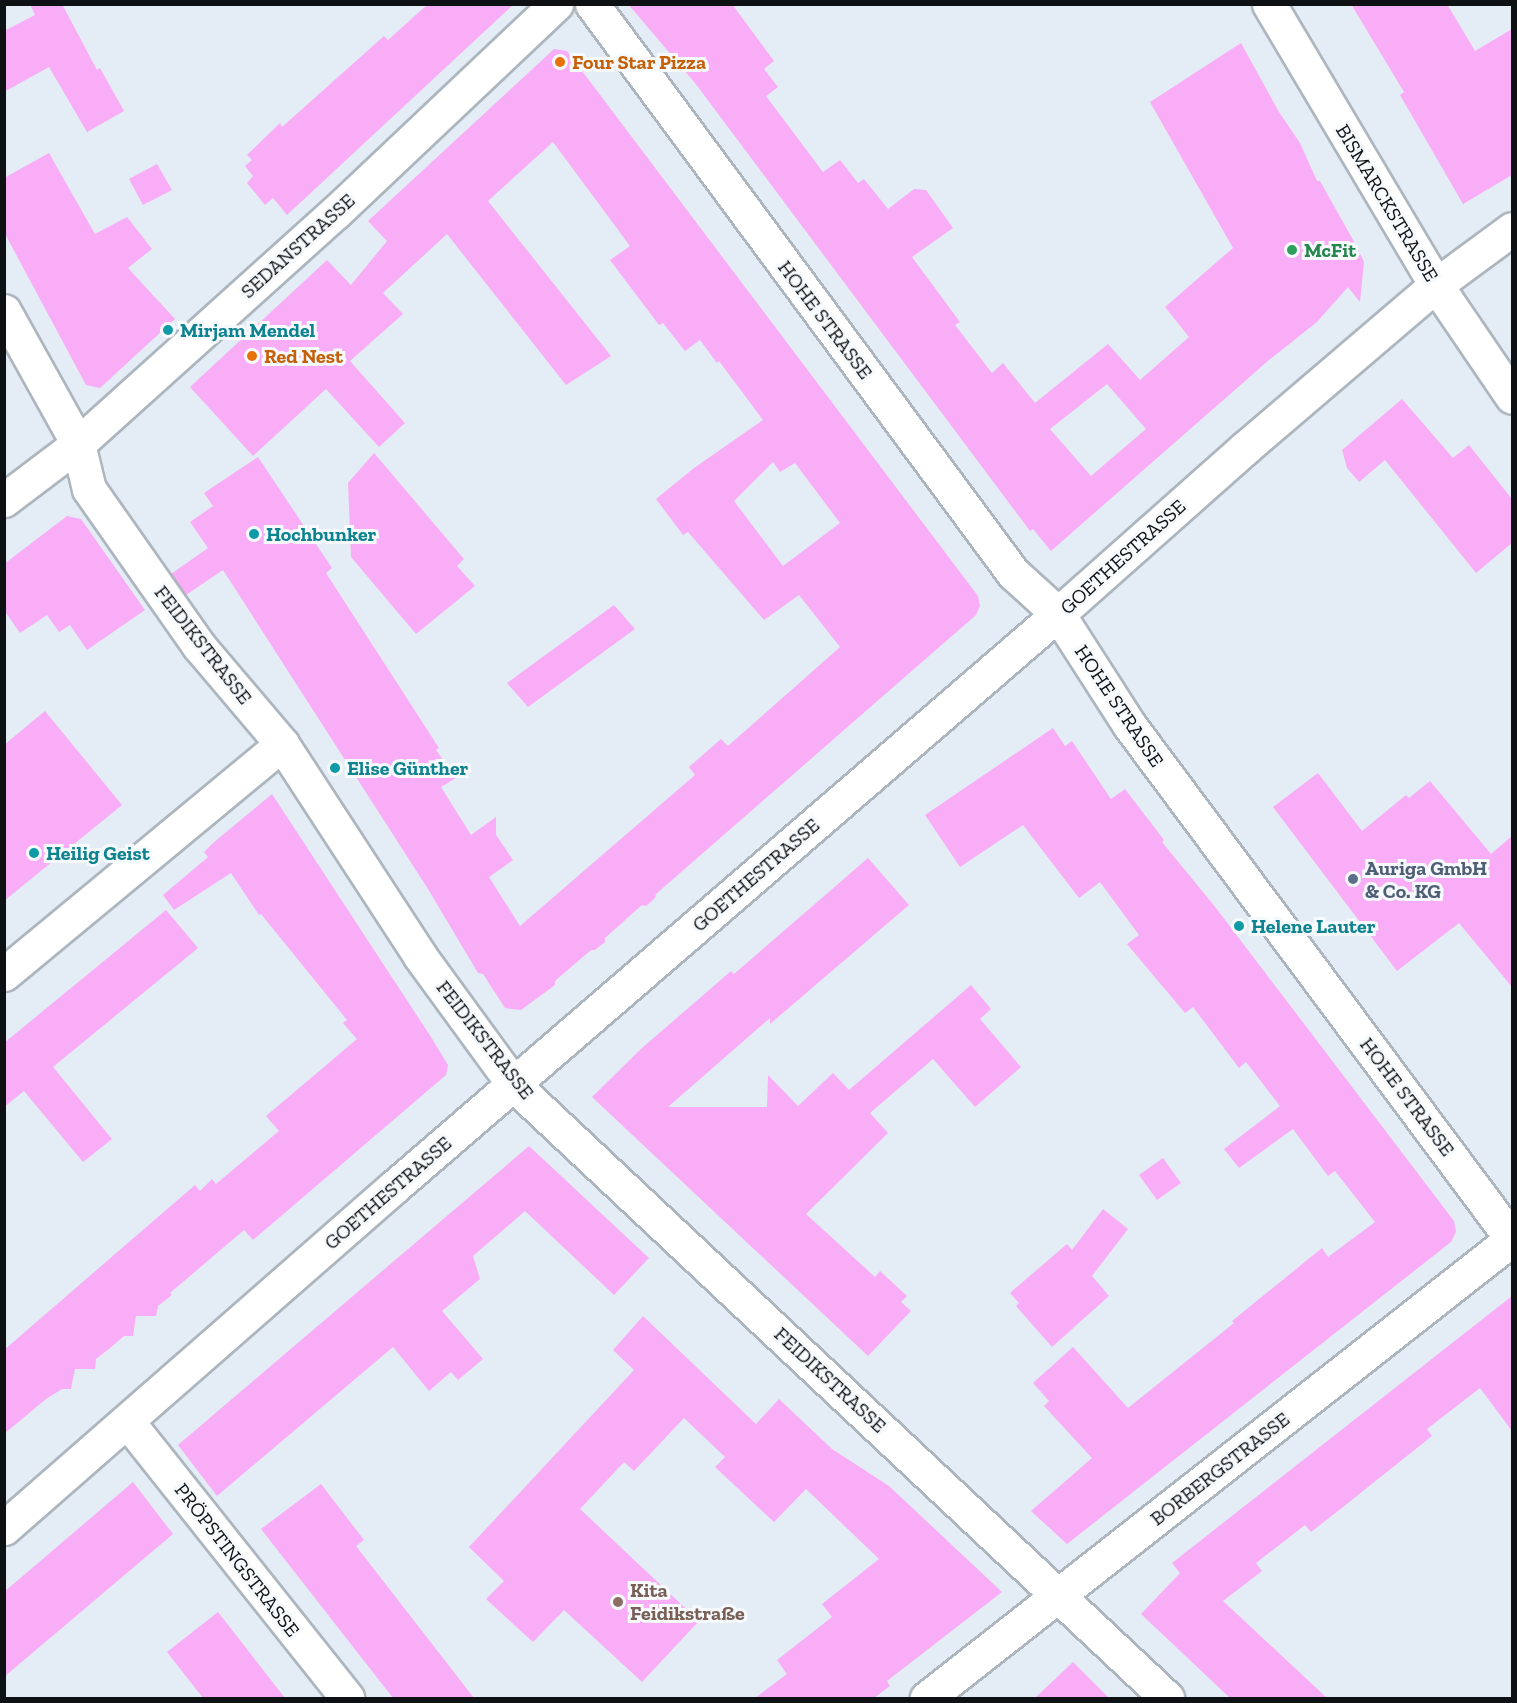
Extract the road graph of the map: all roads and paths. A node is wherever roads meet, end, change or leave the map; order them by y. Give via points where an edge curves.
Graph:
1 (556, 4) edge
2 (592, 4) edge
3 (1269, 4) edge
4 (1512, 229) edge
5 (1436, 285) junction
6 (4, 311) edge
7 (1512, 398) edge
8 (78, 444) junction
9 (4, 500) edge
10 (1058, 614) junction
11 (282, 744) junction
12 (4, 974) edge
13 (514, 1085) junction
14 (1512, 1239) edge
15 (127, 1421) junction
16 (4, 1528) edge
17 (1059, 1595) junction
18 (347, 1698) edge
19 (927, 1698) edge
20 (1167, 1698) edge

1 - 8 street, SEDANSTRASSE via 336,212
2 - 10 street, HOHE STRASSE via 1013,573
3 - 5 street, BISMARCKSTRASSE
4 - 5 street, GOETHESTRASSE
5 - 7 street, BISMARCKSTRASSE
5 - 10 street, GOETHESTRASSE
6 - 8 street, FEIDIKSTRASSE
8 - 9 street, SEDANSTRASSE
8 - 11 street, FEIDIKSTRASSE via 89,489 199,646
10 - 13 street, GOETHESTRASSE
10 - 14 street, HOHE STRASSE via 1130,726
11 - 12 street
11 - 13 street, FEIDIKSTRASSE via 420,956
13 - 15 street, GOETHESTRASSE
13 - 17 street, FEIDIKSTRASSE
14 - 17 street, BORBERGSTRASSE
15 - 16 street, GOETHESTRASSE
15 - 18 street, PRÖPSTINGSTRASSE
17 - 19 street, BORBERGSTRASSE
17 - 20 street, FEIDIKSTRASSE

